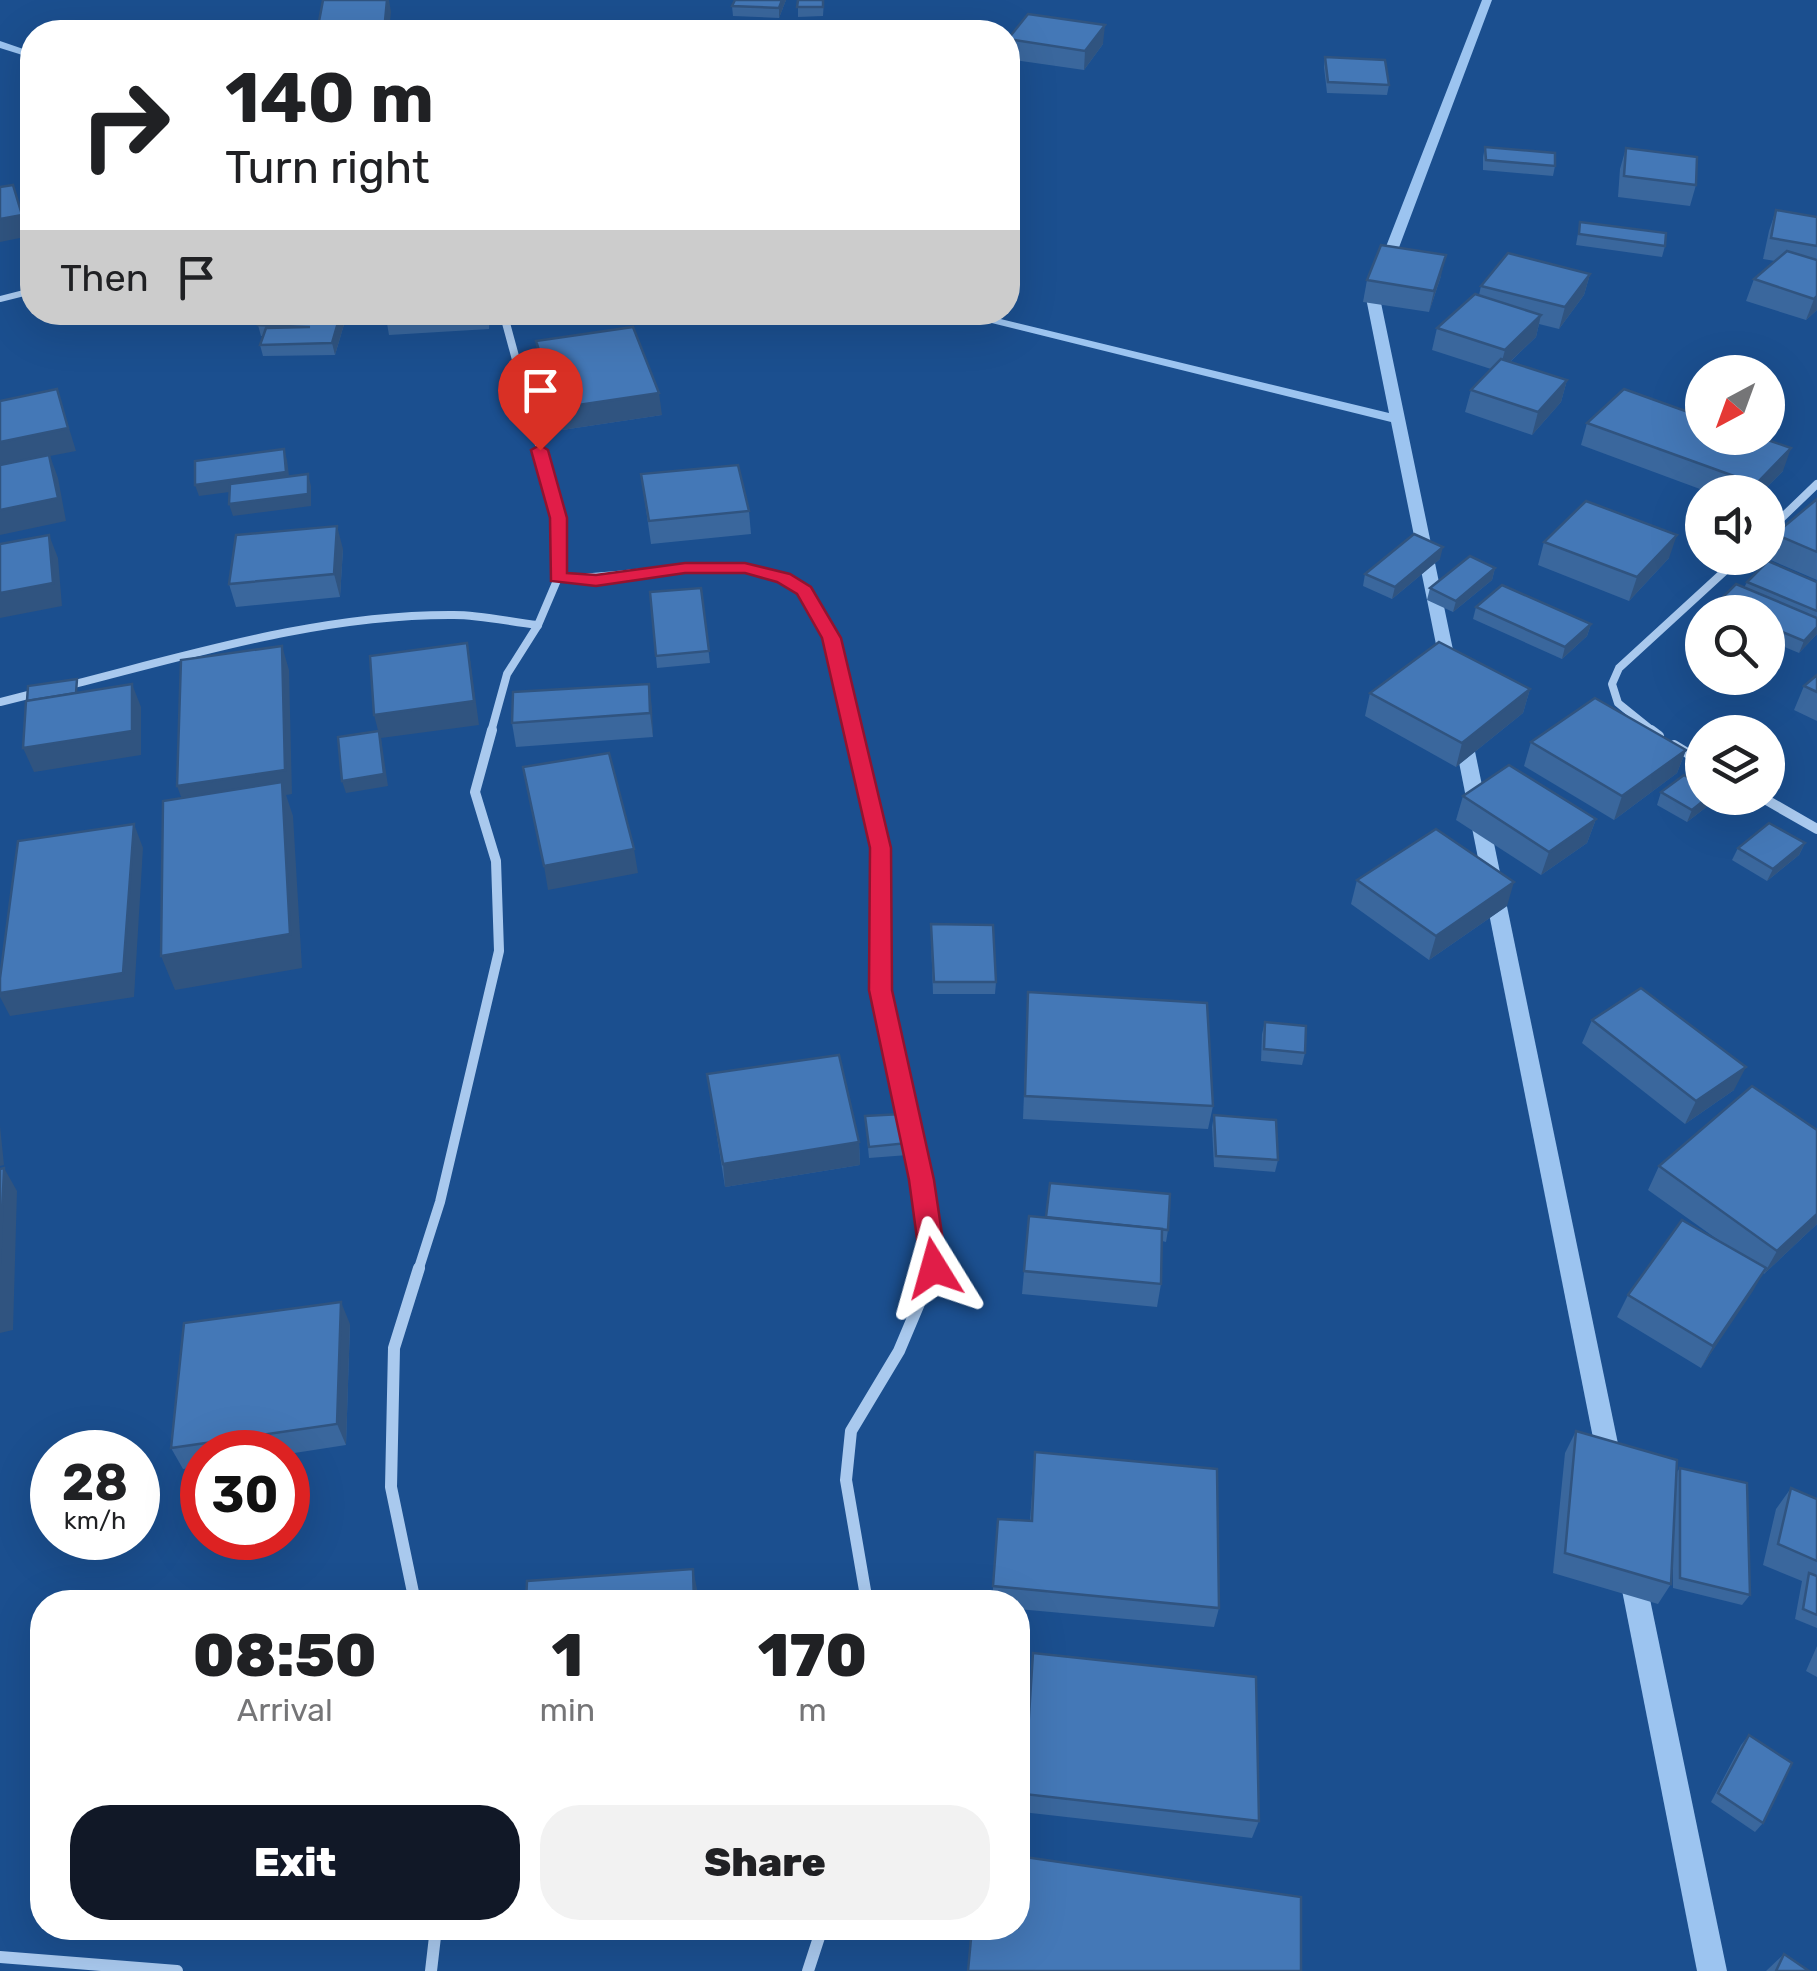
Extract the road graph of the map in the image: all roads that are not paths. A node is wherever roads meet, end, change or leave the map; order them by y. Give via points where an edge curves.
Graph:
1 (507, 325) edge
2 (1817, 484) edge
3 (1785, 515) edge
4 (1720, 575) edge
5 (558, 578) junction
6 (538, 625) junction
7 (0, 702) edge
8 (1685, 752) edge
9 (1785, 811) edge
10 (1817, 829) edge
11 (412, 1590) edge
12 (865, 1590) edge
13 (435, 1940) edge
14 (818, 1940) edge
15 (0, 1957) edge
16 (178, 1971) edge
17 (431, 1971) edge
18 (808, 1971) edge

1 - 5 street via 558,518
2 - 3 street
4 - 8 street via 1619,668 1612,684 1618,704
5 - 6 street
5 - 12 street via 745,568 804,590 832,638 880,848 881,990 934,1268 899,1350 851,1431 846,1480
6 - 7 street via 456,615 376,619
6 - 11 street via 507,674 475,792 496,861 499,951 440,1202 394,1348 390,1487
9 - 10 street
13 - 17 street
14 - 18 street
15 - 16 street

